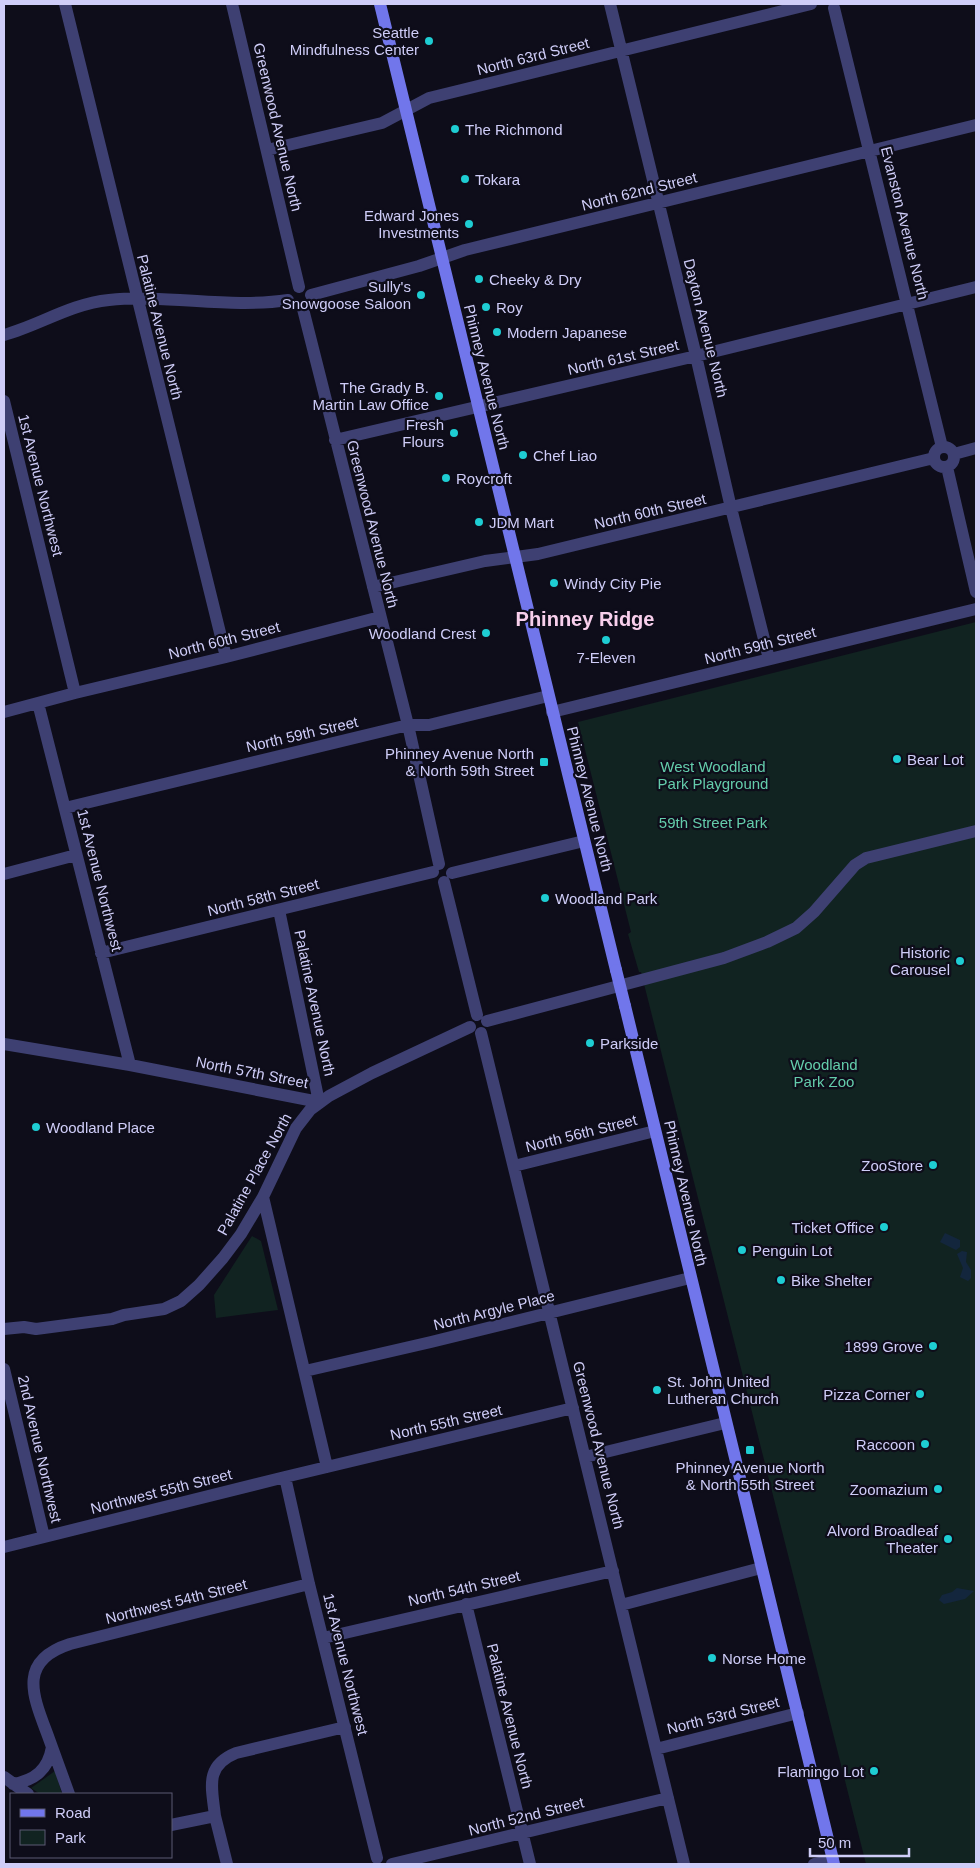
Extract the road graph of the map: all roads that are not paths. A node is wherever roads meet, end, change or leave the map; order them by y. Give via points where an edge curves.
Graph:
1 (64, 4) edge
2 (234, 4) edge
3 (380, 4) edge
4 (610, 4) edge
5 (811, 4) edge
6 (833, 5) edge
7 (621, 51) junction
8 (406, 111) junction
9 (976, 125) edge
10 (267, 150) junction
11 (871, 151) junction
12 (658, 204) junction
13 (441, 258) junction
14 (299, 287) junction
15 (976, 288) edge
16 (311, 295) junction
17 (136, 298) junction
18 (288, 300) junction
19 (908, 304) junction
20 (304, 309) junction
21 (4, 335) edge
22 (696, 356) junction
23 (4, 401) edge
24 (478, 407) junction
25 (335, 440) junction
26 (942, 447) junction
27 (976, 448) edge
28 (954, 454) junction
29 (934, 458) junction
30 (946, 466) junction
31 (731, 508) junction
32 (514, 556) junction
33 (373, 587) junction
34 (976, 592) edge
35 (976, 609) edge
36 (380, 618) junction
37 (226, 657) junction
38 (769, 659) junction
39 (75, 693) junction
40 (548, 696) junction
41 (38, 703) junction
42 (4, 712) edge
43 (552, 712) junction
44 (408, 725) junction
45 (65, 808) junction
46 (976, 831) edge
47 (584, 841) junction
48 (76, 855) junction
49 (436, 868) junction
50 (4, 874) edge
51 (448, 877) junction
52 (279, 910) junction
53 (101, 953) junction
54 (482, 1018) junction
55 (475, 1030) junction
56 (4, 1044) edge
57 (130, 1065) junction
58 (319, 1102) junction
59 (656, 1132) junction
60 (514, 1166) junction
61 (263, 1197) junction
62 (690, 1278) junction
63 (550, 1313) junction
64 (4, 1330) edge
65 (4, 1369) edge
66 (305, 1371) junction
67 (573, 1408) junction
68 (725, 1422) junction
69 (585, 1457) junction
70 (326, 1467) junction
71 (285, 1477) junction
72 (44, 1538) junction
73 (4, 1548) edge
74 (761, 1568) junction
75 (613, 1571) junction
76 (309, 1584) junction
77 (466, 1604) junction
78 (621, 1605) junction
79 (323, 1638) junction
80 (798, 1713) junction
81 (345, 1727) junction
82 (52, 1747) junction
83 (656, 1749) junction
84 (8, 1780) edge
85 (27, 1793) edge
86 (69, 1793) edge
87 (668, 1798) junction
88 (215, 1816) junction
89 (172, 1825) edge
90 (522, 1834) junction
91 (834, 1862) edge
92 (382, 1863) edge
93 (227, 1864) edge
94 (530, 1864) edge
95 (684, 1864) edge
96 (814, 1864) edge

1 - 17 street, Palatine Avenue North
2 - 10 street, Greenwood Avenue North
3 - 8 street, Phinney Avenue North
4 - 7 street, Dayton Avenue North
5 - 7 street, North 63rd Street
6 - 11 street, Evanston Avenue North
7 - 8 street, North 63rd Street via 429,98
7 - 12 street, Dayton Avenue North
8 - 10 street, North 63rd Street via 382,123
8 - 13 street, Phinney Avenue North
9 - 11 street, North 62nd Street
10 - 14 street, Greenwood Avenue North
11 - 12 street, North 62nd Street
11 - 19 street, Evanston Avenue North
12 - 13 street, North 62nd Street
12 - 22 street, Dayton Avenue North
13 - 16 street, North 62nd Street
13 - 24 street, Phinney Avenue North
14 - 16 street via 307,289
14 - 18 street via 290,291
15 - 19 street, North 61st Street
16 - 20 street via 310,303
17 - 18 street
17 - 21 street via 76,306
17 - 37 street, Palatine Avenue North
18 - 20 street via 294,308
19 - 22 street, North 61st Street
19 - 26 street, Evanston Avenue North
20 - 25 street, Greenwood Avenue North
22 - 24 street, North 61st Street
22 - 31 street, Dayton Avenue North
23 - 39 street, 1st Avenue Northwest
24 - 25 street, North 61st Street
24 - 32 street, Phinney Avenue North
25 - 33 street, Greenwood Avenue North
26 - 28 street via 951,449
26 - 29 street via 935,451
27 - 28 street
28 - 30 street via 953,462
29 - 30 street via 939,466
29 - 31 street, North 60th Street
30 - 34 street
31 - 32 street, North 60th Street via 538,554
31 - 38 street, Dayton Avenue North
32 - 33 street, North 60th Street
32 - 40 street, Phinney Avenue North
33 - 36 street, Greenwood Avenue North
35 - 38 street, North 59th Street
36 - 37 street, North 60th Street
36 - 44 street, Greenwood Avenue North
37 - 39 street, North 60th Street
38 - 43 street, North 59th Street
39 - 41 street, North 60th Street
40 - 43 street, Phinney Avenue North
40 - 44 street, North 59th Street via 430,725
41 - 42 street, North 60th Street
41 - 45 street, 1st Avenue Northwest
43 - 47 street, Phinney Avenue North
44 - 45 street, North 59th Street
44 - 49 street, Greenwood Avenue North
45 - 48 street, 1st Avenue Northwest
46 - 54 street via 866,858 855,865 796,928 767,942 724,958
47 - 51 street
47 - 59 street, Phinney Avenue North, bridge
48 - 50 street
48 - 53 street, 1st Avenue Northwest
49 - 51 street via 437,881
49 - 52 street, North 58th Street
51 - 54 street
52 - 53 street, North 58th Street
52 - 58 street, Palatine Avenue North
53 - 57 street, 1st Avenue Northwest
54 - 55 street via 471,1019
55 - 58 street, North 57th Street via 372,1073
55 - 60 street, Greenwood Avenue North
56 - 57 street, North 57th Street
57 - 58 street, North 57th Street
58 - 61 street, Palatine Place North via 303,1118
59 - 60 street, North 56th Street
59 - 62 street, Phinney Avenue North
60 - 63 street, Greenwood Avenue North
61 - 64 street, Palatine Place North via 223,1258 181,1301 164,1309 112,1319
61 - 66 street
62 - 63 street, North Argyle Place
62 - 68 street, Phinney Avenue North
63 - 66 street, North Argyle Place
63 - 67 street, Greenwood Avenue North
65 - 72 street, 2nd Avenue Northwest
66 - 70 street
67 - 69 street, Greenwood Avenue North
67 - 70 street, North 55th Street
68 - 69 street
68 - 74 street, Phinney Avenue North
69 - 75 street, Greenwood Avenue North
70 - 71 street, Northwest 55th Street
71 - 72 street, Northwest 55th Street
71 - 76 street, 1st Avenue Northwest
72 - 73 street, Northwest 55th Street
74 - 78 street
74 - 80 street, Phinney Avenue North
75 - 77 street, North 54th Street
75 - 78 street, Greenwood Avenue North
76 - 79 street, 1st Avenue Northwest
76 - 82 street, Northwest 54th Street via 70,1644 51,1652 35,1672 33,1686 35,1701
77 - 79 street, North 54th Street
77 - 90 street, Palatine Avenue North
78 - 83 street, Greenwood Avenue North
79 - 81 street, 1st Avenue Northwest
80 - 83 street, North 53rd Street
80 - 91 street, Phinney Avenue North
81 - 88 street via 224,1758 211,1779
81 - 92 street, 1st Avenue Northwest
82 - 84 street via 47,1765 41,1772 25,1782
82 - 86 street
83 - 87 street, Greenwood Avenue North
84 - 85 street
87 - 90 street, North 52nd Street
87 - 95 street, Greenwood Avenue North
88 - 89 street
88 - 93 street
90 - 92 street, North 52nd Street
90 - 94 street, Palatine Avenue North
91 - 96 street

